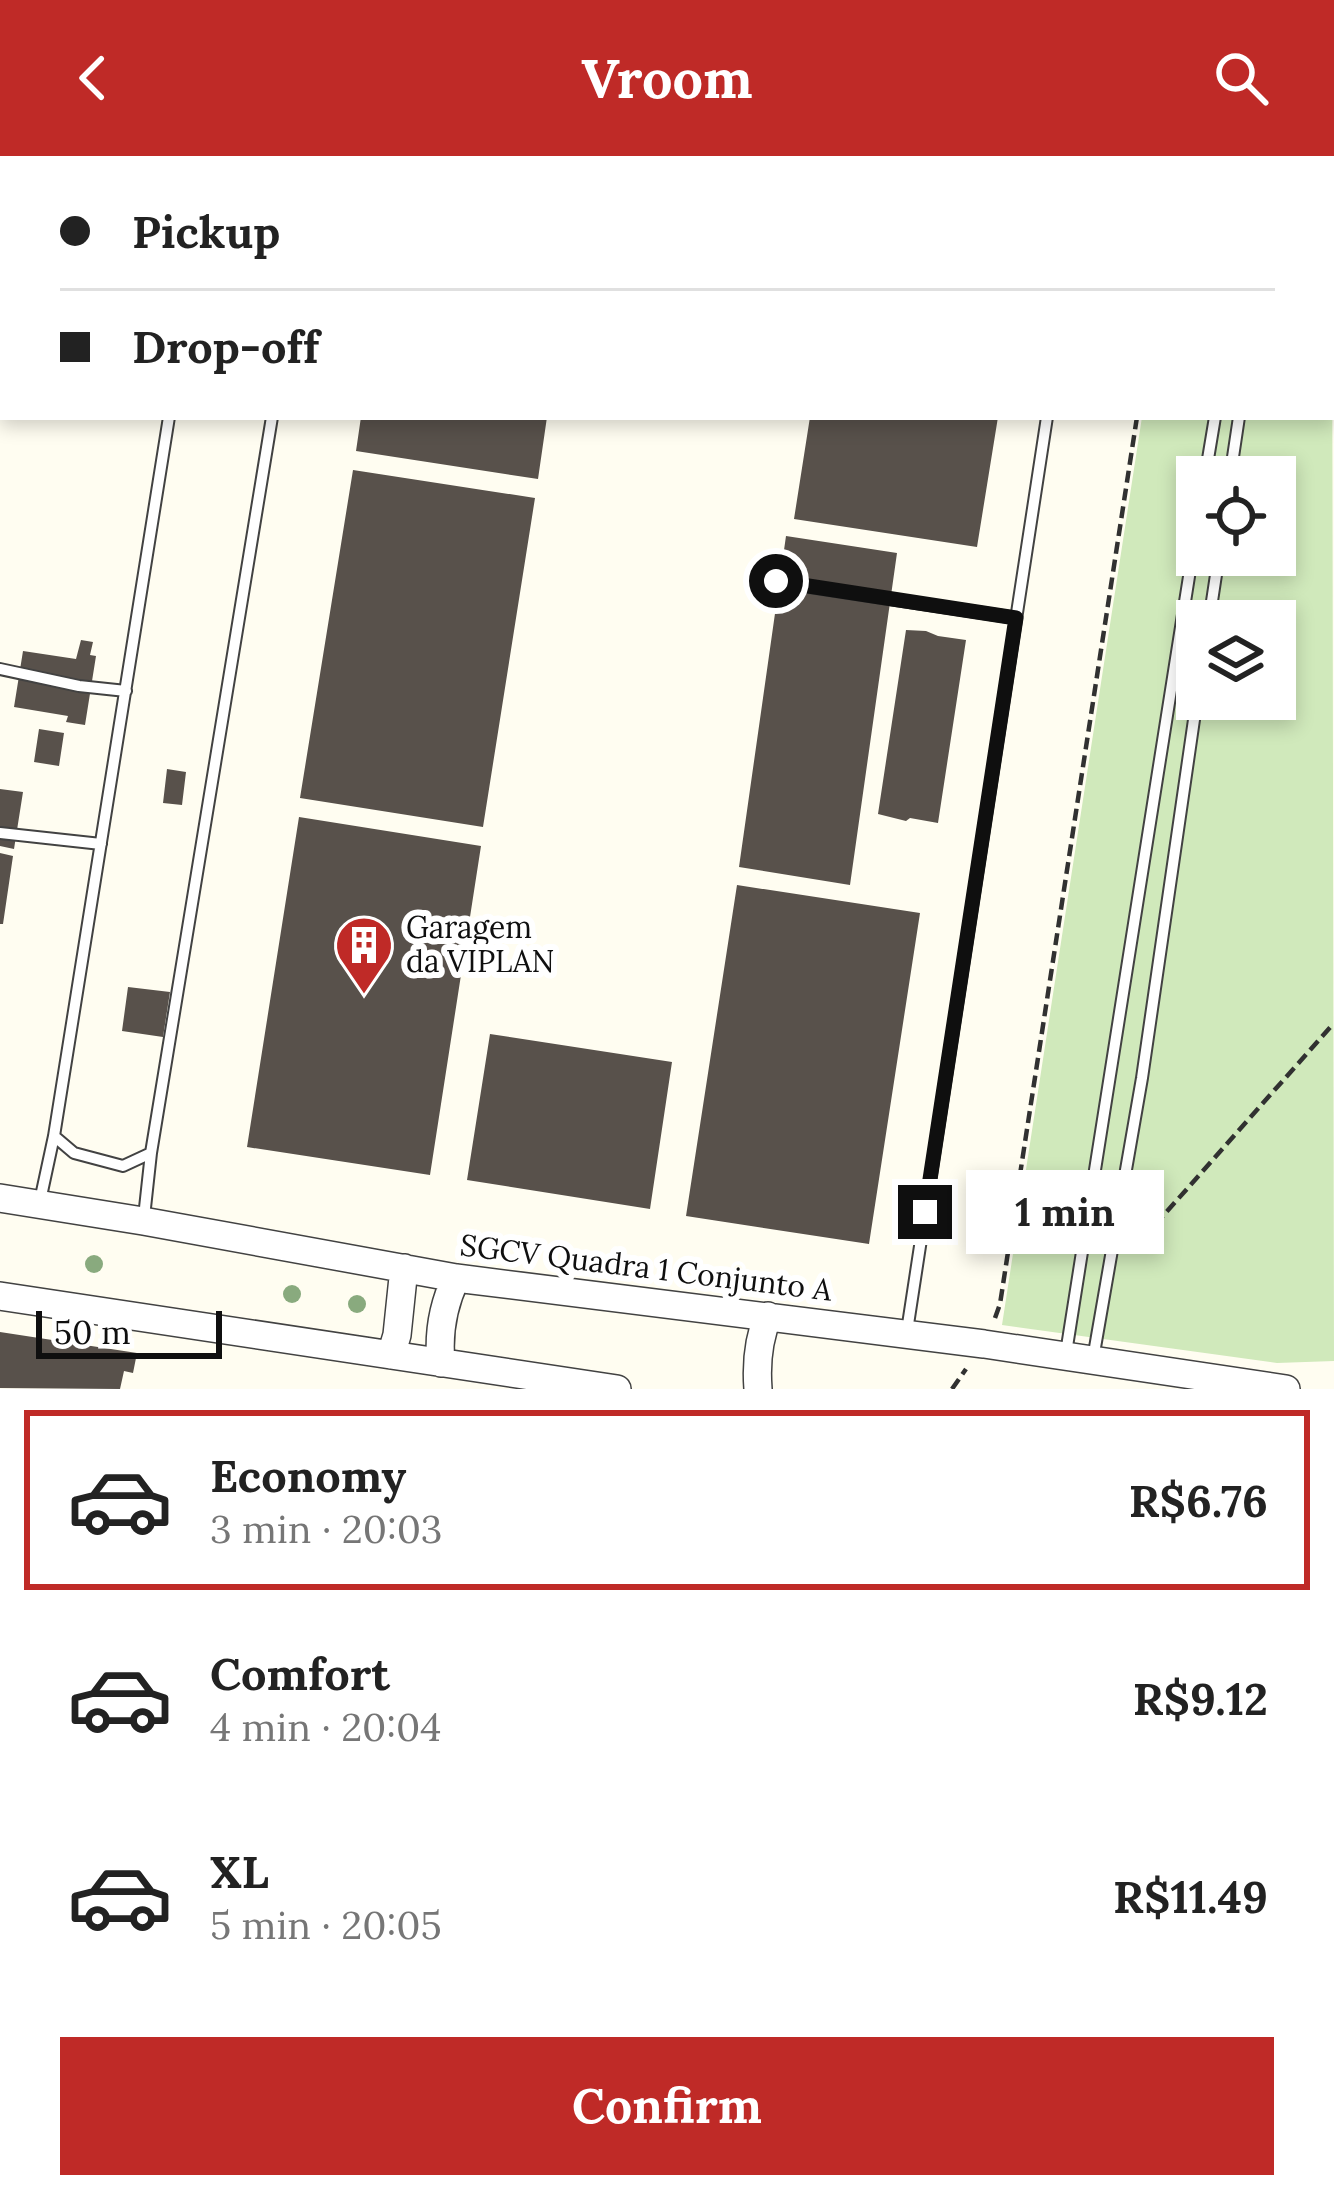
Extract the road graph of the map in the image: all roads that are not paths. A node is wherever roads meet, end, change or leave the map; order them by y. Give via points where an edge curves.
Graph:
1 (169, 420) edge
2 (272, 420) edge
3 (1047, 420) edge
4 (1214, 420) edge
5 (1239, 420) edge
6 (1208, 456) edge
7 (1233, 456) edge
8 (1190, 576) edge
9 (776, 581) dead end
10 (1016, 618) junction
11 (0, 669) edge
12 (126, 691) junction
13 (1194, 720) edge
14 (0, 833) edge
15 (101, 844) junction
16 (55, 1136) junction
17 (152, 1153) junction
18 (0, 1198) edge
19 (39, 1205) junction
20 (143, 1221) junction
21 (404, 1268) junction
22 (456, 1278) junction
23 (0, 1296) edge
24 (768, 1316) junction
25 (906, 1334) junction
26 (391, 1355) junction
27 (1079, 1360) junction
28 (441, 1363) junction
29 (1208, 1384) edge
30 (616, 1389) edge
31 (758, 1389) edge
32 (1286, 1389) edge

1 - 12 lane
2 - 17 lane
3 - 10 lane
4 - 6 lane
5 - 7 lane
8 - 27 lane
9 - 10 lane
10 - 25 lane
11 - 12 lane
12 - 15 lane
13 - 27 lane via 1106,1280
14 - 15 lane
15 - 16 lane
16 - 17 lane via 74,1153 123,1166
16 - 19 lane
17 - 20 lane
18 - 19 street, SGCV Quadra 1 Conjunto A
19 - 20 street, SGCV Quadra 1 Conjunto A
20 - 21 street, SGCV Quadra 1 Conjunto A
21 - 22 street, SGCV Quadra 1 Conjunto A
21 - 26 street
22 - 24 street, SGCV Quadra 1 Conjunto A
22 - 28 street via 445,1300
23 - 26 street
24 - 25 street, SGCV Quadra 1 Conjunto A
24 - 31 street
25 - 27 street, SGCV Quadra 1 Conjunto A
26 - 28 street
27 - 29 street, SGCV Quadra 1 Conjunto A
28 - 30 street
29 - 32 street, SGCV Quadra 1 Conjunto A

